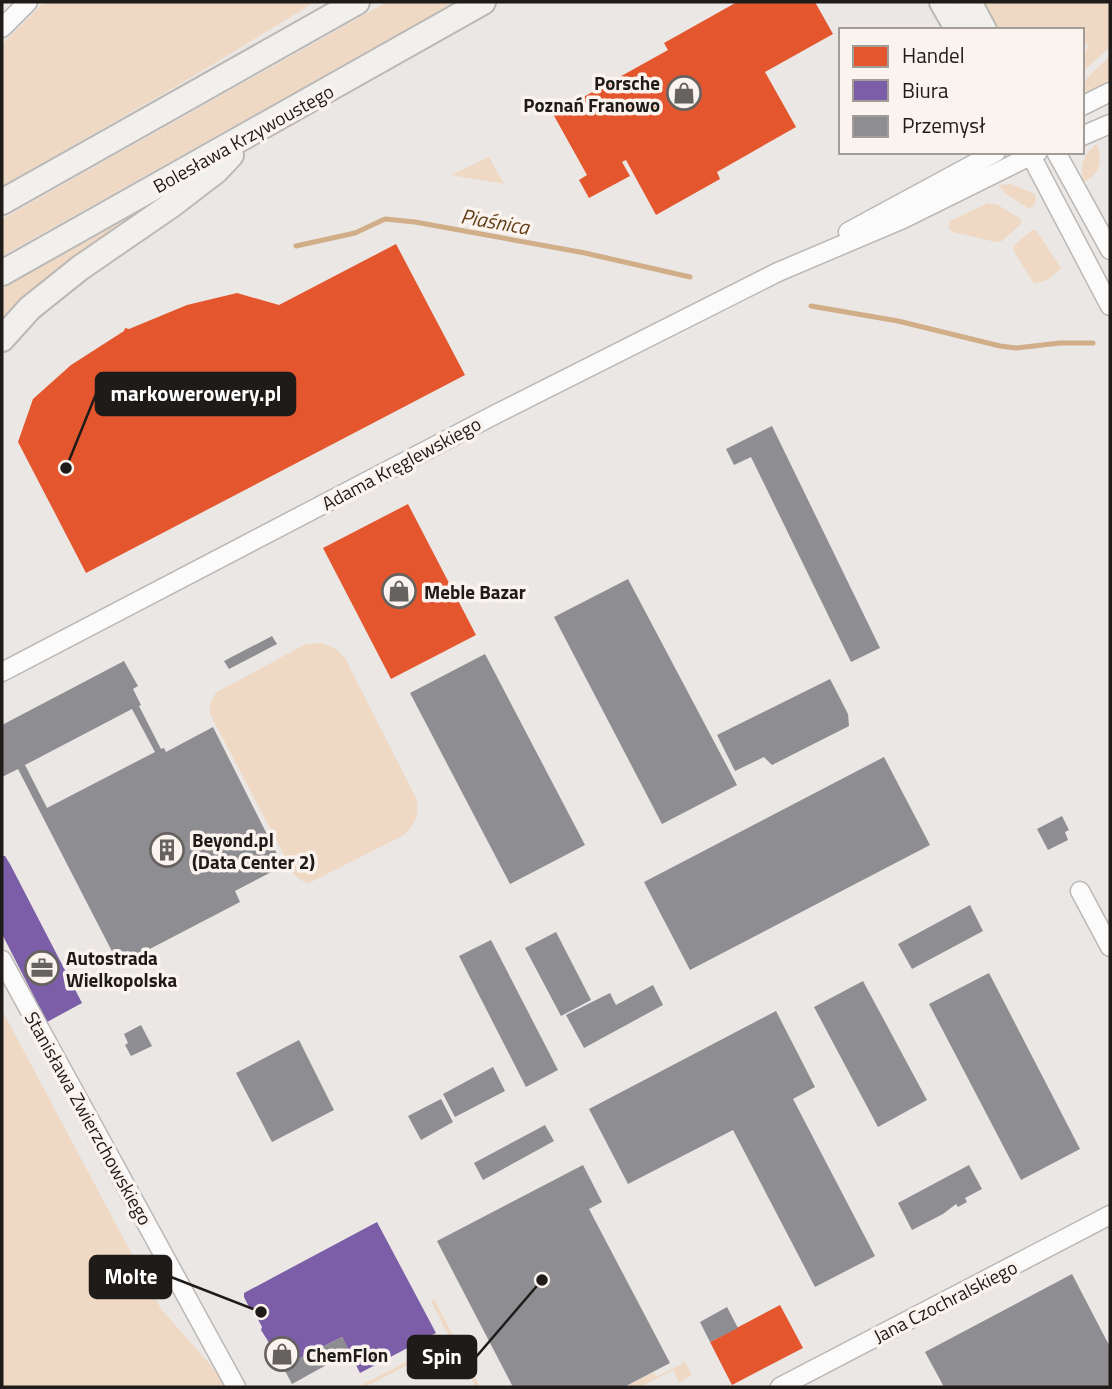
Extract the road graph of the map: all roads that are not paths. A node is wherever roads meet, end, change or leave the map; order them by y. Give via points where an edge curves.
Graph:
1 (28, 2) edge
2 (357, 2) edge
3 (483, 2) edge
4 (942, 2) edge
5 (969, 2) edge
6 (2, 28) edge
7 (957, 28) edge
8 (983, 28) edge
9 (1110, 92) edge
10 (1084, 105) edge
11 (1110, 124) edge
12 (1084, 135) edge
13 (247, 136) junction
14 (1030, 154) edge
15 (1033, 154) edge
16 (1057, 154) edge
17 (988, 157) edge
18 (2, 202) edge
19 (1110, 250) edge
20 (803, 260) junction
21 (2, 274) edge
22 (1110, 306) edge
23 (2, 339) edge
24 (2, 672) edge
25 (1080, 891) dead end
26 (1110, 947) edge
27 (2, 960) edge
28 (1110, 1216) edge
29 (236, 1387) edge
30 (780, 1387) edge

1 - 6 street
2 - 18 main road
3 - 13 main road, Bolesława Krzywoustego
4 - 7 main road
5 - 8 main road
9 - 10 street
11 - 12 street
13 - 21 main road, Bolesława Krzywoustego
13 - 23 main road via 216,171 80,268 30,308
14 - 20 street, Adama Kręglewskiego via 903,219
15 - 22 street
16 - 19 street
17 - 20 street, Adama Kręglewskiego via 874,216
20 - 24 street, Adama Kręglewskiego
25 - 26 street
27 - 29 street, Stanisława Zwierzchowskiego
28 - 30 street, Jana Czochralskiego

